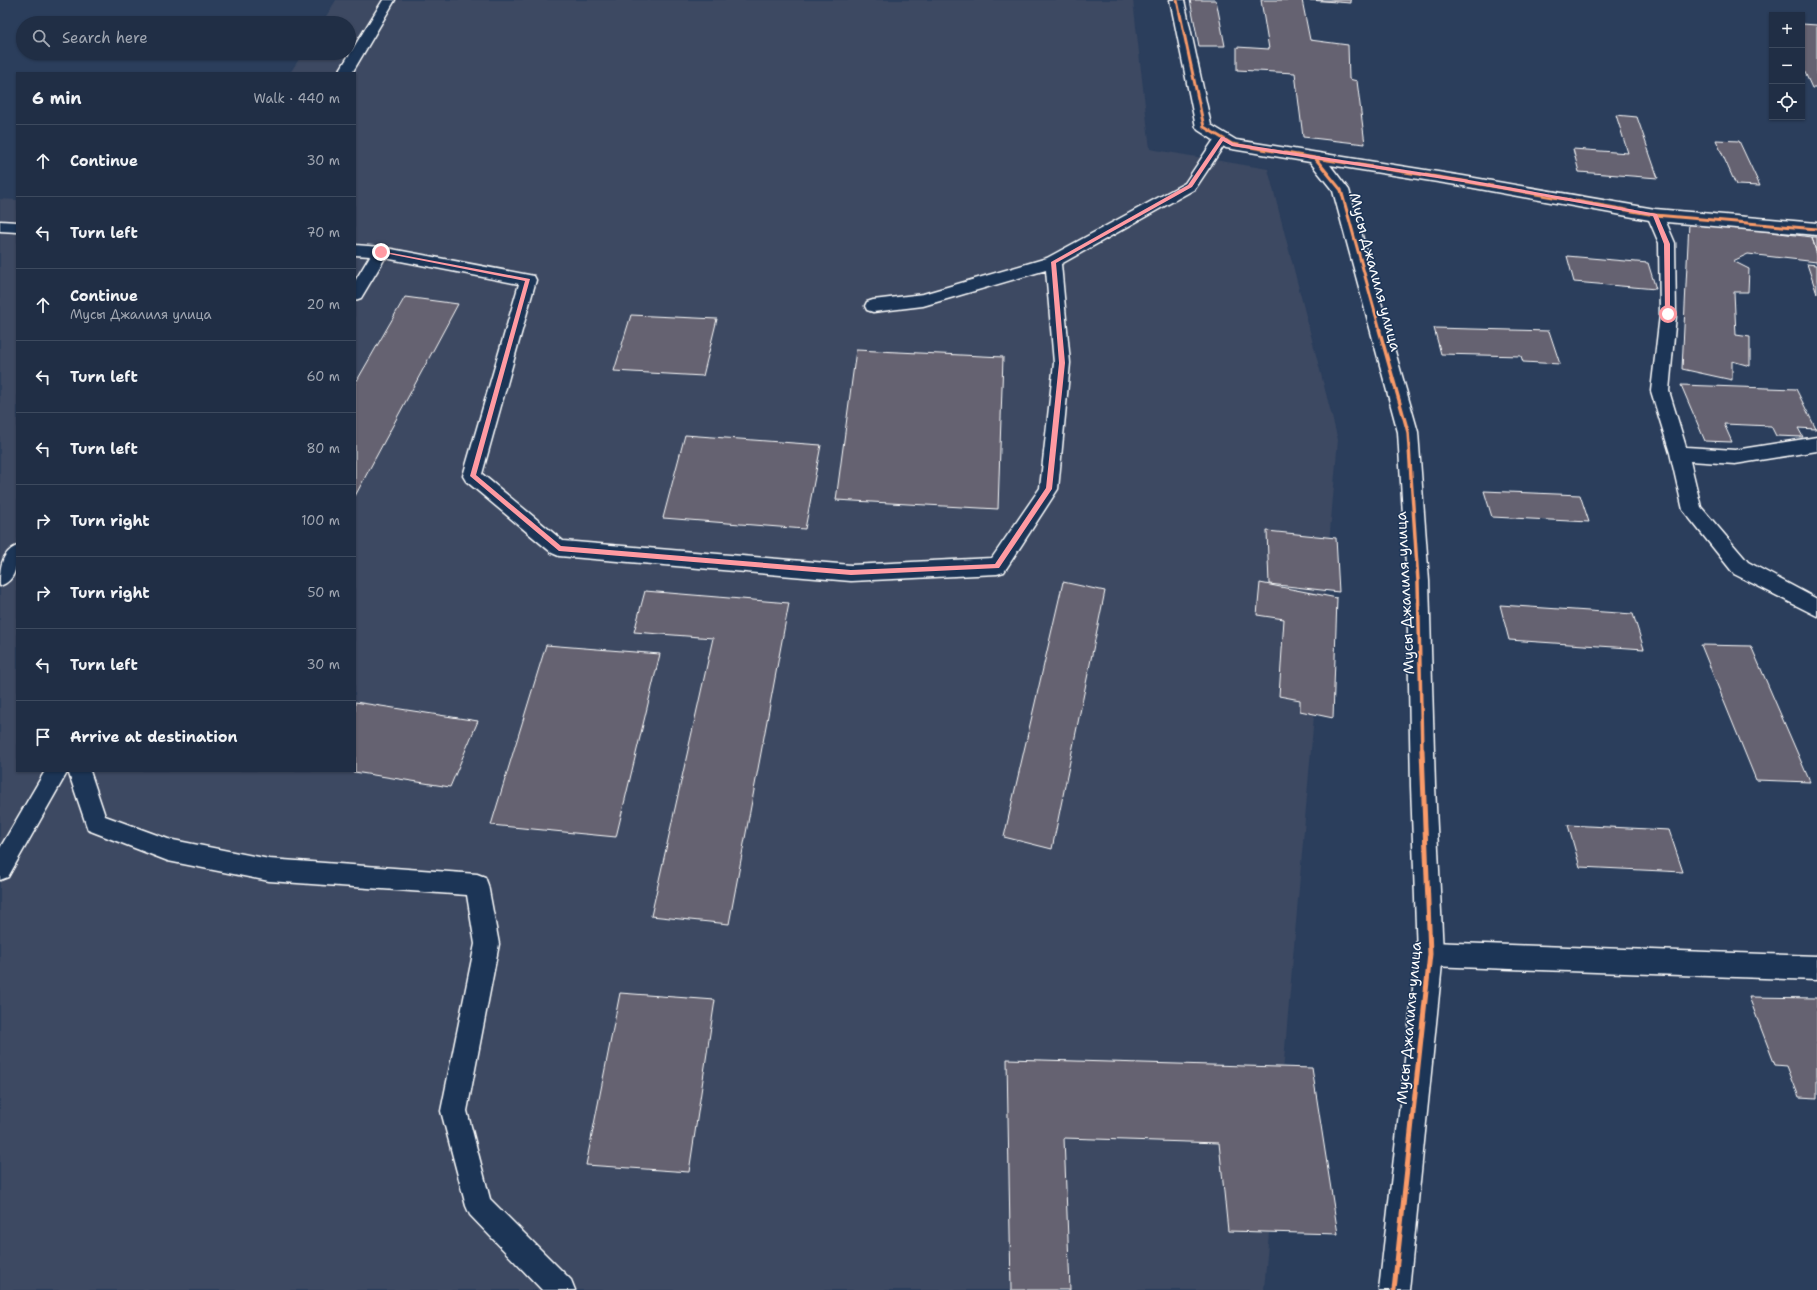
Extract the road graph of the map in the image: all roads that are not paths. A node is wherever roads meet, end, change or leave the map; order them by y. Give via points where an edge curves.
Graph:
1 (389, 0) edge
2 (1177, 0) edge
3 (356, 55) edge
4 (353, 60) edge
5 (346, 72) edge
6 (1222, 138) junction
7 (1314, 158) junction
8 (1655, 215) junction
9 (0, 226) edge
10 (16, 227) edge
11 (1817, 229) edge
12 (356, 250) edge
13 (381, 252) junction
14 (1053, 262) junction
15 (356, 292) edge
16 (873, 306) dead end
17 (1817, 444) edge
18 (1679, 453) junction
19 (16, 555) edge
20 (0, 578) edge
21 (1817, 608) edge
22 (56, 772) edge
23 (79, 772) edge
24 (0, 868) edge
25 (1430, 954) junction
26 (1817, 968) edge
27 (561, 1290) edge
28 (1394, 1290) edge

1 - 3 lane
2 - 6 street via 1204,127
4 - 5 lane
6 - 7 street via 1232,144
6 - 14 lane via 1190,186
7 - 8 street
7 - 25 street, Мусы Джалиля улица via 1341,190 1408,432 1418,581
8 - 11 street
8 - 18 lane via 1667,244 1668,314 1660,391
9 - 10 lane
12 - 13 lane
13 - 14 lane via 528,280 472,476 559,548 851,573 997,566 1049,489 1062,363
13 - 15 lane
14 - 16 lane via 923,300
17 - 18 lane via 1734,457
18 - 21 lane via 1692,510 1741,568
19 - 20 lane
22 - 24 lane
23 - 27 lane via 96,823 168,850 269,870 477,884 487,944 454,1111 479,1206
25 - 26 lane
25 - 28 street, Мусы Джалиля улица

